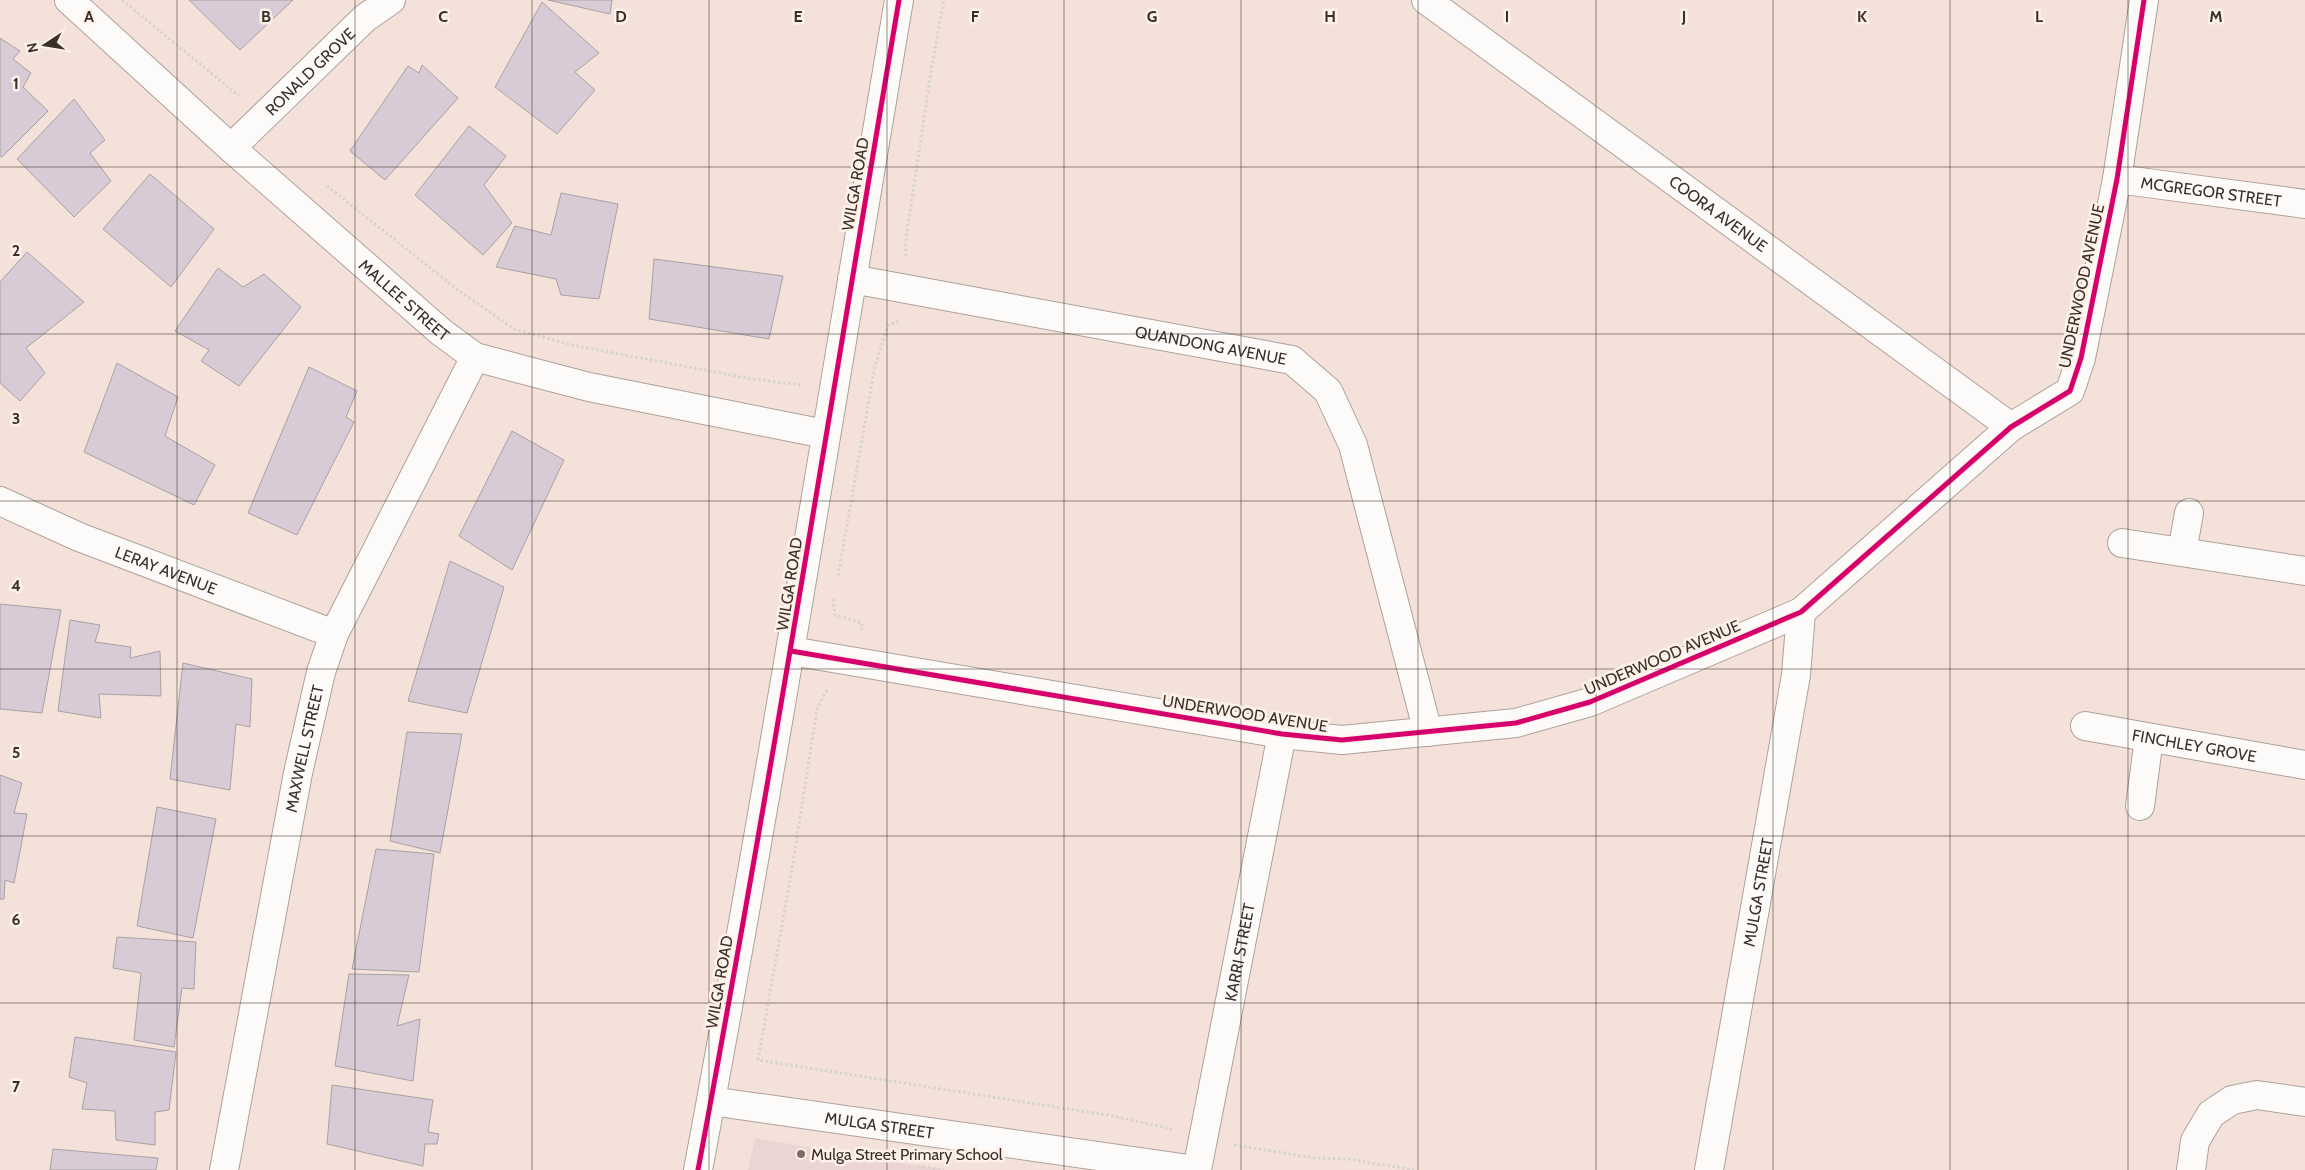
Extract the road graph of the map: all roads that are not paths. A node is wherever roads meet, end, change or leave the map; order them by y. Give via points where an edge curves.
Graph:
1 (69, 0) edge
2 (391, 0) edge
3 (899, 0) edge
4 (1426, 0) edge
5 (2144, 0) edge
6 (231, 148) junction
7 (2117, 178) junction
8 (2305, 204) edge
9 (852, 279) junction
10 (475, 357) junction
11 (2011, 427) junction
12 (825, 434) junction
13 (0, 501) edge
14 (2189, 513) dead end
15 (2122, 543) dead end
16 (2182, 552) junction
17 (2305, 572) edge
18 (1801, 612) junction
19 (334, 634) junction
20 (791, 651) junction
21 (2084, 726) dead end
22 (1428, 732) junction
23 (1282, 734) junction
24 (2149, 738) junction
25 (2305, 765) edge
26 (2140, 806) dead end
27 (711, 1101) junction
28 (2305, 1102) edge
29 (224, 1170) edge
30 (698, 1170) edge
31 (1196, 1170) edge
32 (1709, 1170) edge
33 (2191, 1170) edge

1 - 6 street, MALLEE STREET
2 - 6 street, RONALD GROVE via 365,18
3 - 9 street, WILGA ROAD
4 - 11 street, COORA AVENUE
5 - 7 street, UNDERWOOD AVENUE
6 - 10 street, MALLEE STREET via 441,332
7 - 8 street, MCGREGOR STREET
7 - 11 street, UNDERWOOD AVENUE via 2088,322 2070,391
9 - 12 street, WILGA ROAD
9 - 22 street, QUANDONG AVENUE via 1292,360 1328,391 1353,445
10 - 12 street, MALLEE STREET via 589,387
10 - 19 street, MAXWELL STREET
11 - 18 street, UNDERWOOD AVENUE
12 - 20 street, WILGA ROAD
13 - 19 street, LERAY AVENUE via 79,537
14 - 16 street
15 - 16 street
16 - 17 street
18 - 22 street, UNDERWOOD AVENUE via 1590,702 1516,723
18 - 32 street, MULGA STREET via 1796,675
19 - 29 street, MAXWELL STREET via 321,672 298,773
20 - 23 street, UNDERWOOD AVENUE
20 - 27 street, WILGA ROAD
21 - 24 street, FINCHLEY GROVE
22 - 23 street, UNDERWOOD AVENUE via 1342,740
23 - 31 street, KARRI STREET
24 - 25 street, FINCHLEY GROVE
24 - 26 street
27 - 30 street, WILGA ROAD
27 - 31 street, MULGA STREET
28 - 33 street via 2257,1095 2232,1100 2211,1114 2196,1141

